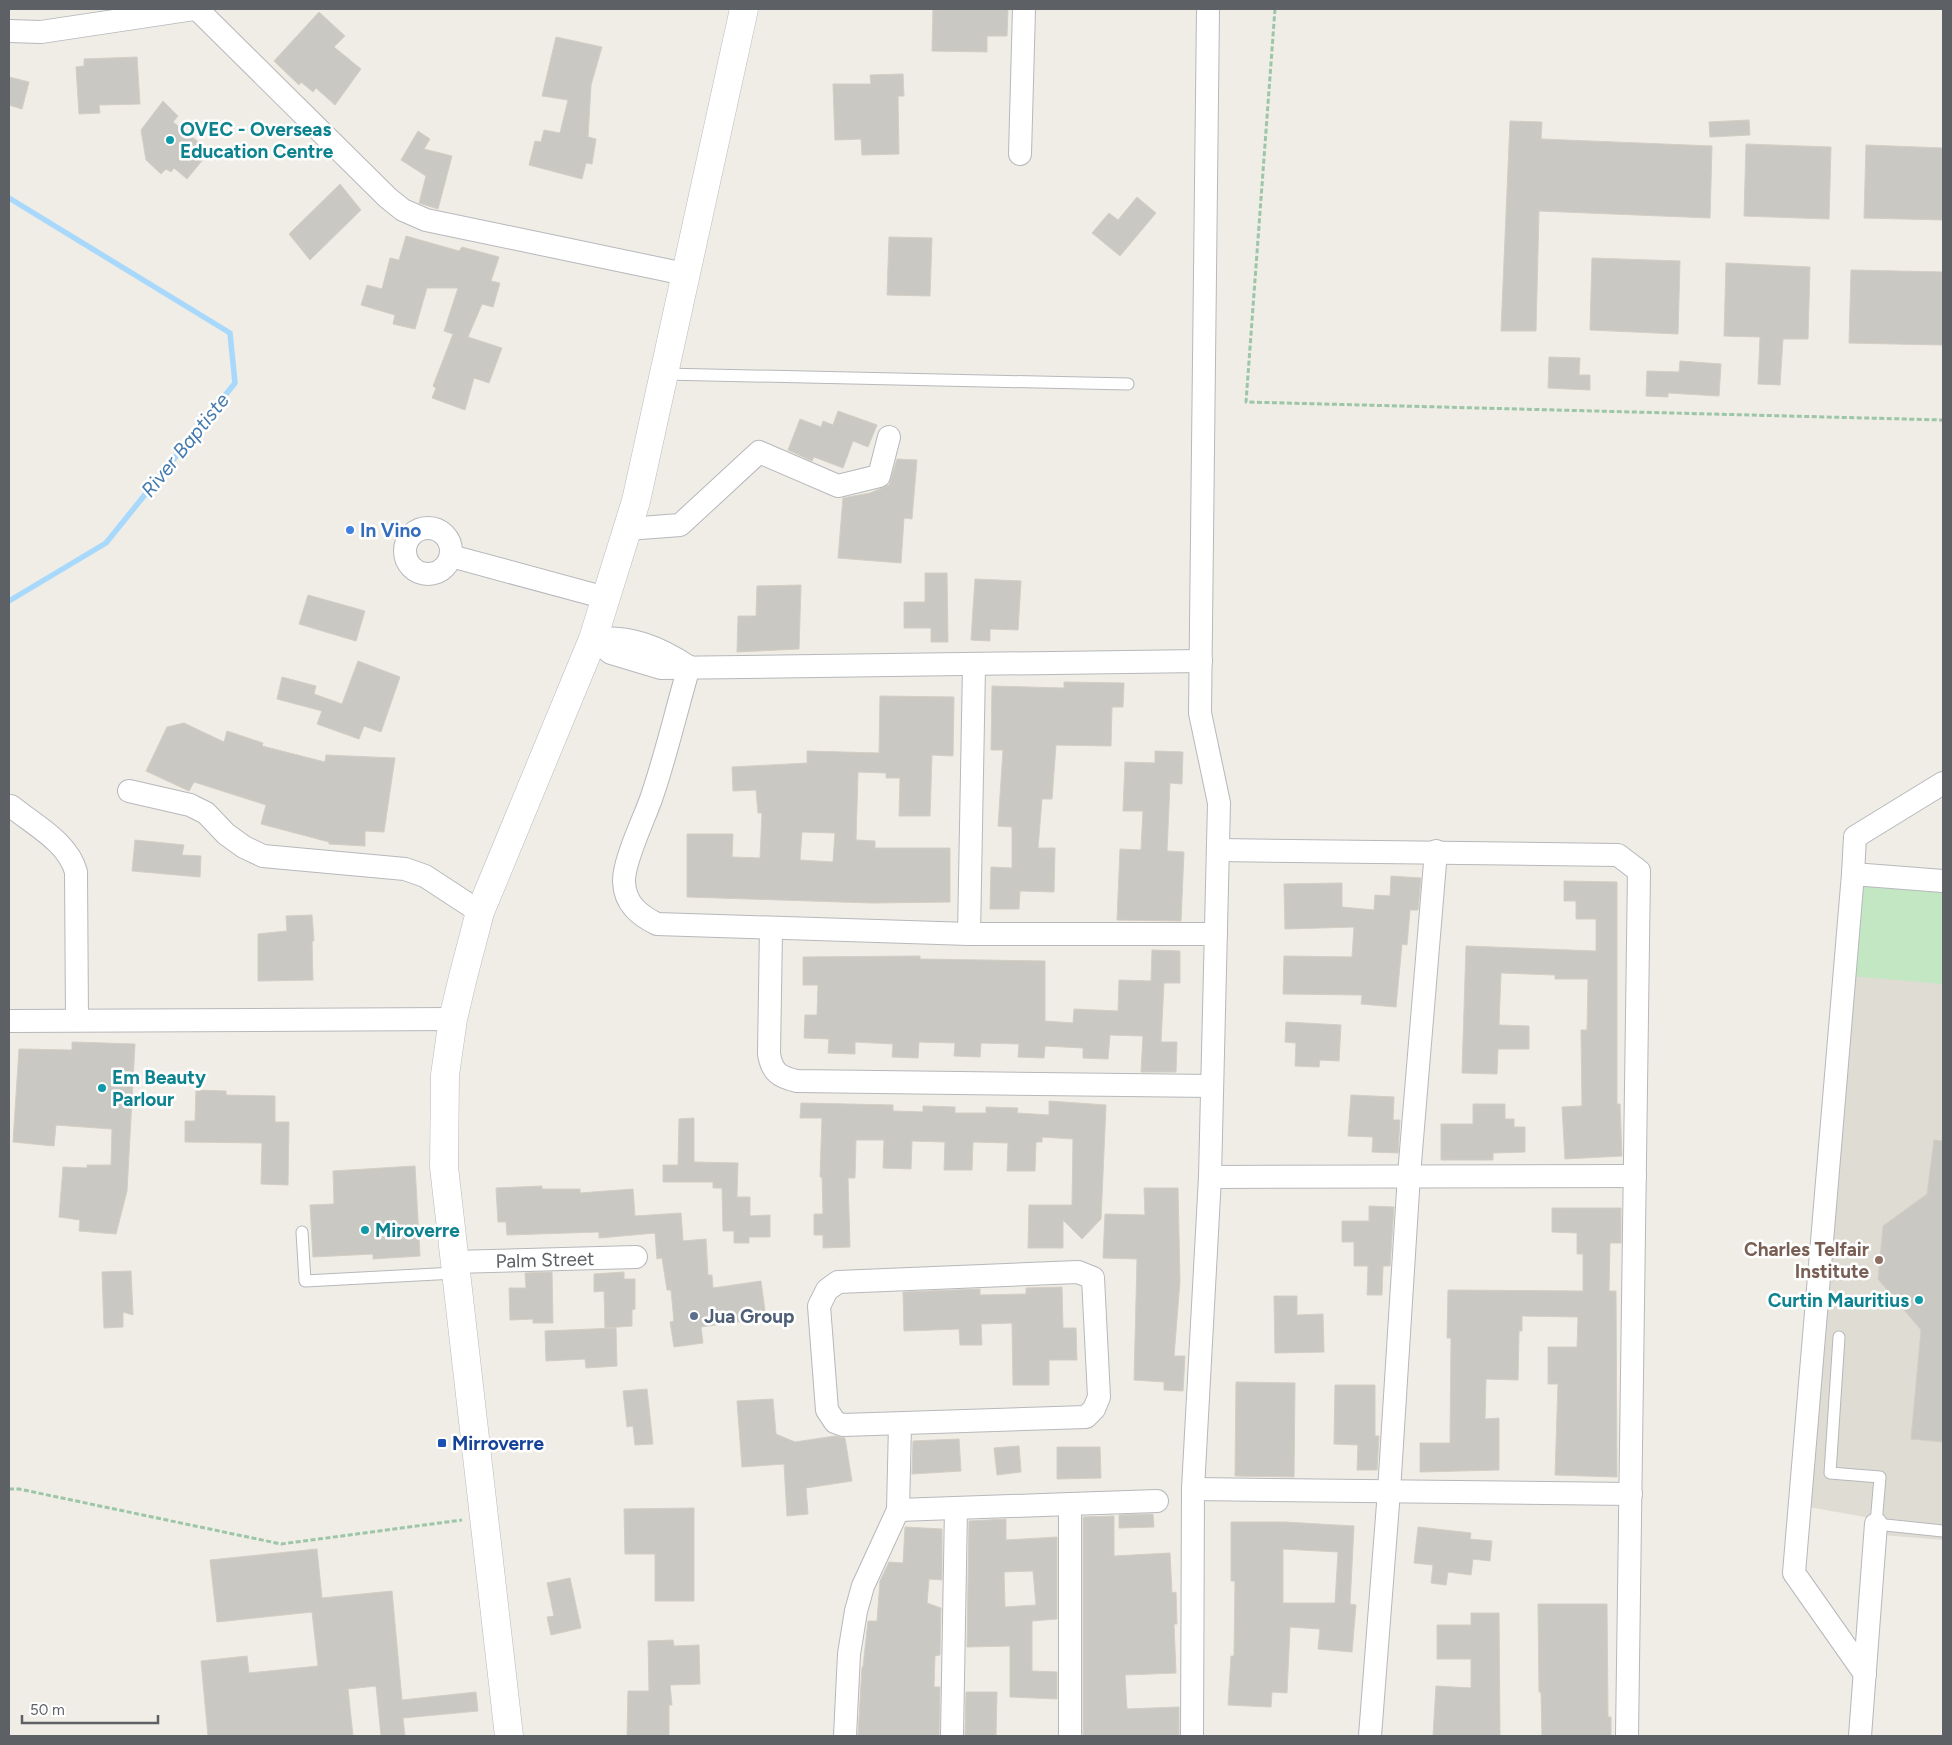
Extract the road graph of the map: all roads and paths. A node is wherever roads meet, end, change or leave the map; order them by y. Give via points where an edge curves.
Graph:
1 (196, 9) edge
2 (1024, 9) edge
3 (1208, 9) edge
4 (1274, 9) edge
5 (739, 10) edge
6 (9, 31) edge
7 (1020, 154) dead end
8 (686, 274) junction
9 (664, 374) junction
10 (1128, 384) dead end
11 (1943, 420) edge
12 (889, 438) dead end
13 (627, 529) junction
14 (451, 556) dead end
15 (606, 598) junction
16 (593, 640) junction
17 (1201, 661) junction
18 (974, 666) junction
19 (689, 667) junction
20 (1943, 783) edge
21 (129, 791) dead end
22 (11, 806) dead end
23 (1218, 850) junction
24 (1436, 851) junction
25 (1853, 874) junction
26 (1943, 881) edge
27 (480, 912) junction
28 (771, 929) junction
29 (969, 934) junction
30 (1216, 934) junction
31 (453, 1019) junction
32 (76, 1020) junction
33 (9, 1021) edge
34 (1212, 1086) junction
35 (1409, 1175) junction
36 (1635, 1176) junction
37 (1210, 1177) junction
38 (302, 1232) dead end
39 (636, 1257) dead end
40 (454, 1267) junction
41 (1840, 1338) dead end
42 (900, 1424) junction
43 (9, 1489) edge
44 (1193, 1489) junction
45 (1389, 1491) junction
46 (1631, 1494) junction
47 (1157, 1501) dead end
48 (1070, 1504) junction
49 (956, 1508) junction
50 (898, 1510) junction
51 (485, 1517) junction
52 (1876, 1524) junction
53 (1943, 1531) edge
54 (1864, 1674) junction
55 (509, 1736) edge
56 (845, 1736) edge
57 (952, 1736) edge
58 (1070, 1736) edge
59 (1192, 1736) edge
60 (1370, 1736) edge
61 (1627, 1736) edge
62 (1860, 1736) edge

1 - 6 street via 41,32
1 - 8 street via 403,210 426,220
2 - 7 street
3 - 17 street
4 - 11 path via 1246,402
5 - 8 main road
8 - 9 main road
9 - 10 lane
9 - 13 main road
12 - 13 street via 879,476 838,486 759,452 680,525
13 - 15 main road
14 - 15 street
15 - 16 main road
16 - 19 street via 611,653 661,668
16 - 27 main road
17 - 18 street
17 - 23 street via 1200,713 1219,803
18 - 19 street
18 - 29 street
19 - 28 street via 652,797 628,863 624,881 629,902 639,915 657,924
20 - 25 street via 1855,837
21 - 27 street via 190,805 206,813 244,847 263,856 405,869 425,876
22 - 32 street via 64,847 72,858 76,872
23 - 24 street
23 - 30 street
24 - 35 street
24 - 36 street via 1618,855 1639,871
25 - 26 street
25 - 54 street via 1794,1574
27 - 31 main road
28 - 29 street
28 - 34 street via 768,1054 775,1073 784,1078 797,1081
29 - 30 street
30 - 34 street
31 - 32 street
31 - 40 main road via 445,1075 444,1167
32 - 33 street
34 - 37 street
35 - 36 street
35 - 37 street
35 - 45 street
36 - 46 street
37 - 44 street
38 - 40 lane via 305,1282
39 - 40 street, Palm Street
40 - 51 main road
41 - 52 lane via 1830,1472 1880,1477
42 - 42 street via 843,1425 835,1422 828,1410 819,1306 826,1290 838,1282 857,1281 1078,1272 1093,1278 1099,1397 1086,1417
42 - 50 street
43 - 51 path via 281,1544
44 - 45 street
44 - 59 street
45 - 46 street
45 - 60 street
46 - 61 street
47 - 48 street
48 - 49 street
48 - 58 street
49 - 50 street
49 - 57 street
50 - 56 street via 863,1586 856,1611 849,1654
51 - 55 main road
52 - 53 lane
52 - 54 street
54 - 62 street

